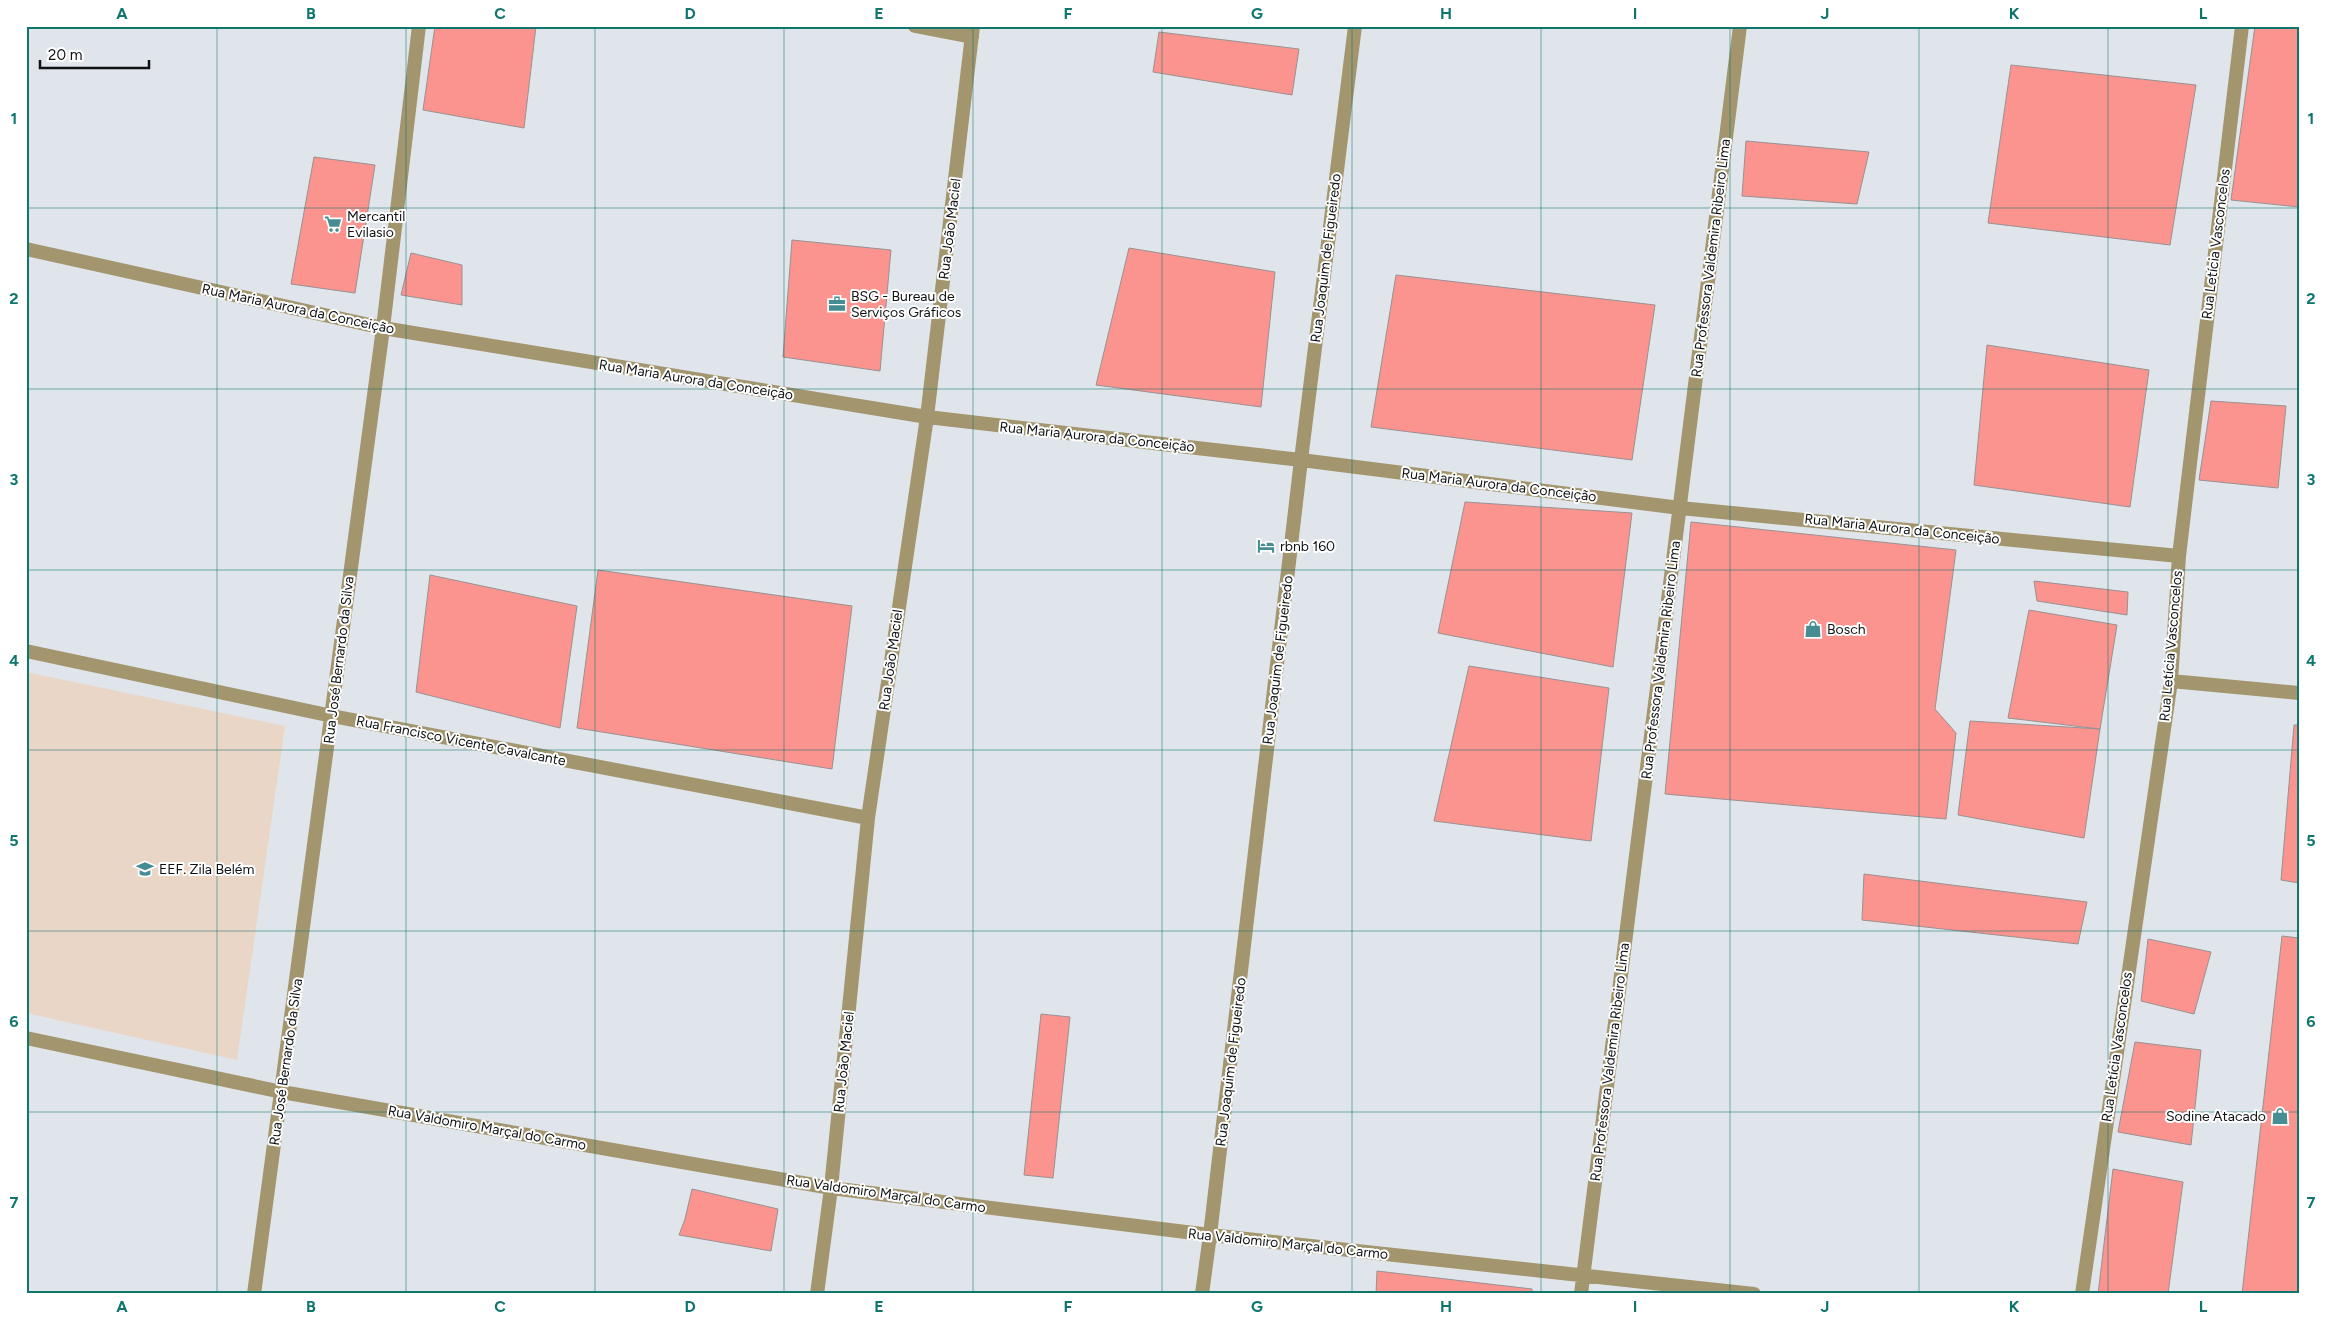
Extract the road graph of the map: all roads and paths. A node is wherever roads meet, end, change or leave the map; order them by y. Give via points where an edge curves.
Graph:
1 (419, 26) edge
2 (915, 26) edge
3 (1355, 26) edge
4 (1740, 26) edge
5 (2242, 26) edge
6 (973, 32) edge
7 (26, 249) edge
8 (383, 328) junction
9 (927, 417) junction
10 (1301, 460) junction
11 (1680, 508) junction
12 (2179, 556) junction
13 (26, 651) edge
14 (2170, 681) junction
15 (2299, 693) edge
16 (332, 716) junction
17 (868, 818) junction
18 (26, 1038) edge
19 (282, 1092) junction
20 (831, 1188) junction
21 (1210, 1236) junction
22 (1583, 1276) junction
23 (254, 1294) edge
24 (817, 1294) edge
25 (1202, 1294) edge
26 (1581, 1294) edge
27 (1754, 1294) edge
28 (2082, 1294) edge

1 - 8 street, Rua José Bernardo da Silva
2 - 6 street
3 - 10 street, Rua Joaquim de Figueiredo
4 - 11 street, Rua Professora Valdemira Ribeiro Lima
5 - 12 street, Rua Letícia Vasconcelos
6 - 9 street, Rua João Maciel
7 - 8 street, Rua Maria Aurora da Conceição
8 - 9 street, Rua Maria Aurora da Conceição
8 - 16 street, Rua José Bernardo da Silva
9 - 10 street, Rua Maria Aurora da Conceição
9 - 17 street, Rua João Maciel
10 - 11 street, Rua Maria Aurora da Conceição
10 - 21 street, Rua Joaquim de Figueiredo
11 - 12 street, Rua Maria Aurora da Conceição
11 - 22 street, Rua Professora Valdemira Ribeiro Lima
12 - 14 street, Rua Letícia Vasconcelos
13 - 16 street, Rua Francisco Vicente Cavalcante
14 - 15 street
14 - 28 street, Rua Letícia Vasconcelos
16 - 17 street, Rua Francisco Vicente Cavalcante
16 - 19 street, Rua José Bernardo da Silva
17 - 20 street, Rua João Maciel
18 - 19 street, Rua Valdomiro Marçal do Carmo
19 - 20 street, Rua Valdomiro Marçal do Carmo
19 - 23 street, Rua José Bernardo da Silva
20 - 21 street, Rua Valdomiro Marçal do Carmo
20 - 24 street, Rua João Maciel
21 - 22 street, Rua Valdomiro Marçal do Carmo
21 - 25 street, Rua Joaquim de Figueiredo
22 - 26 street, Rua Professora Valdemira Ribeiro Lima
22 - 27 street, Rua Valdomiro Marçal do Carmo

